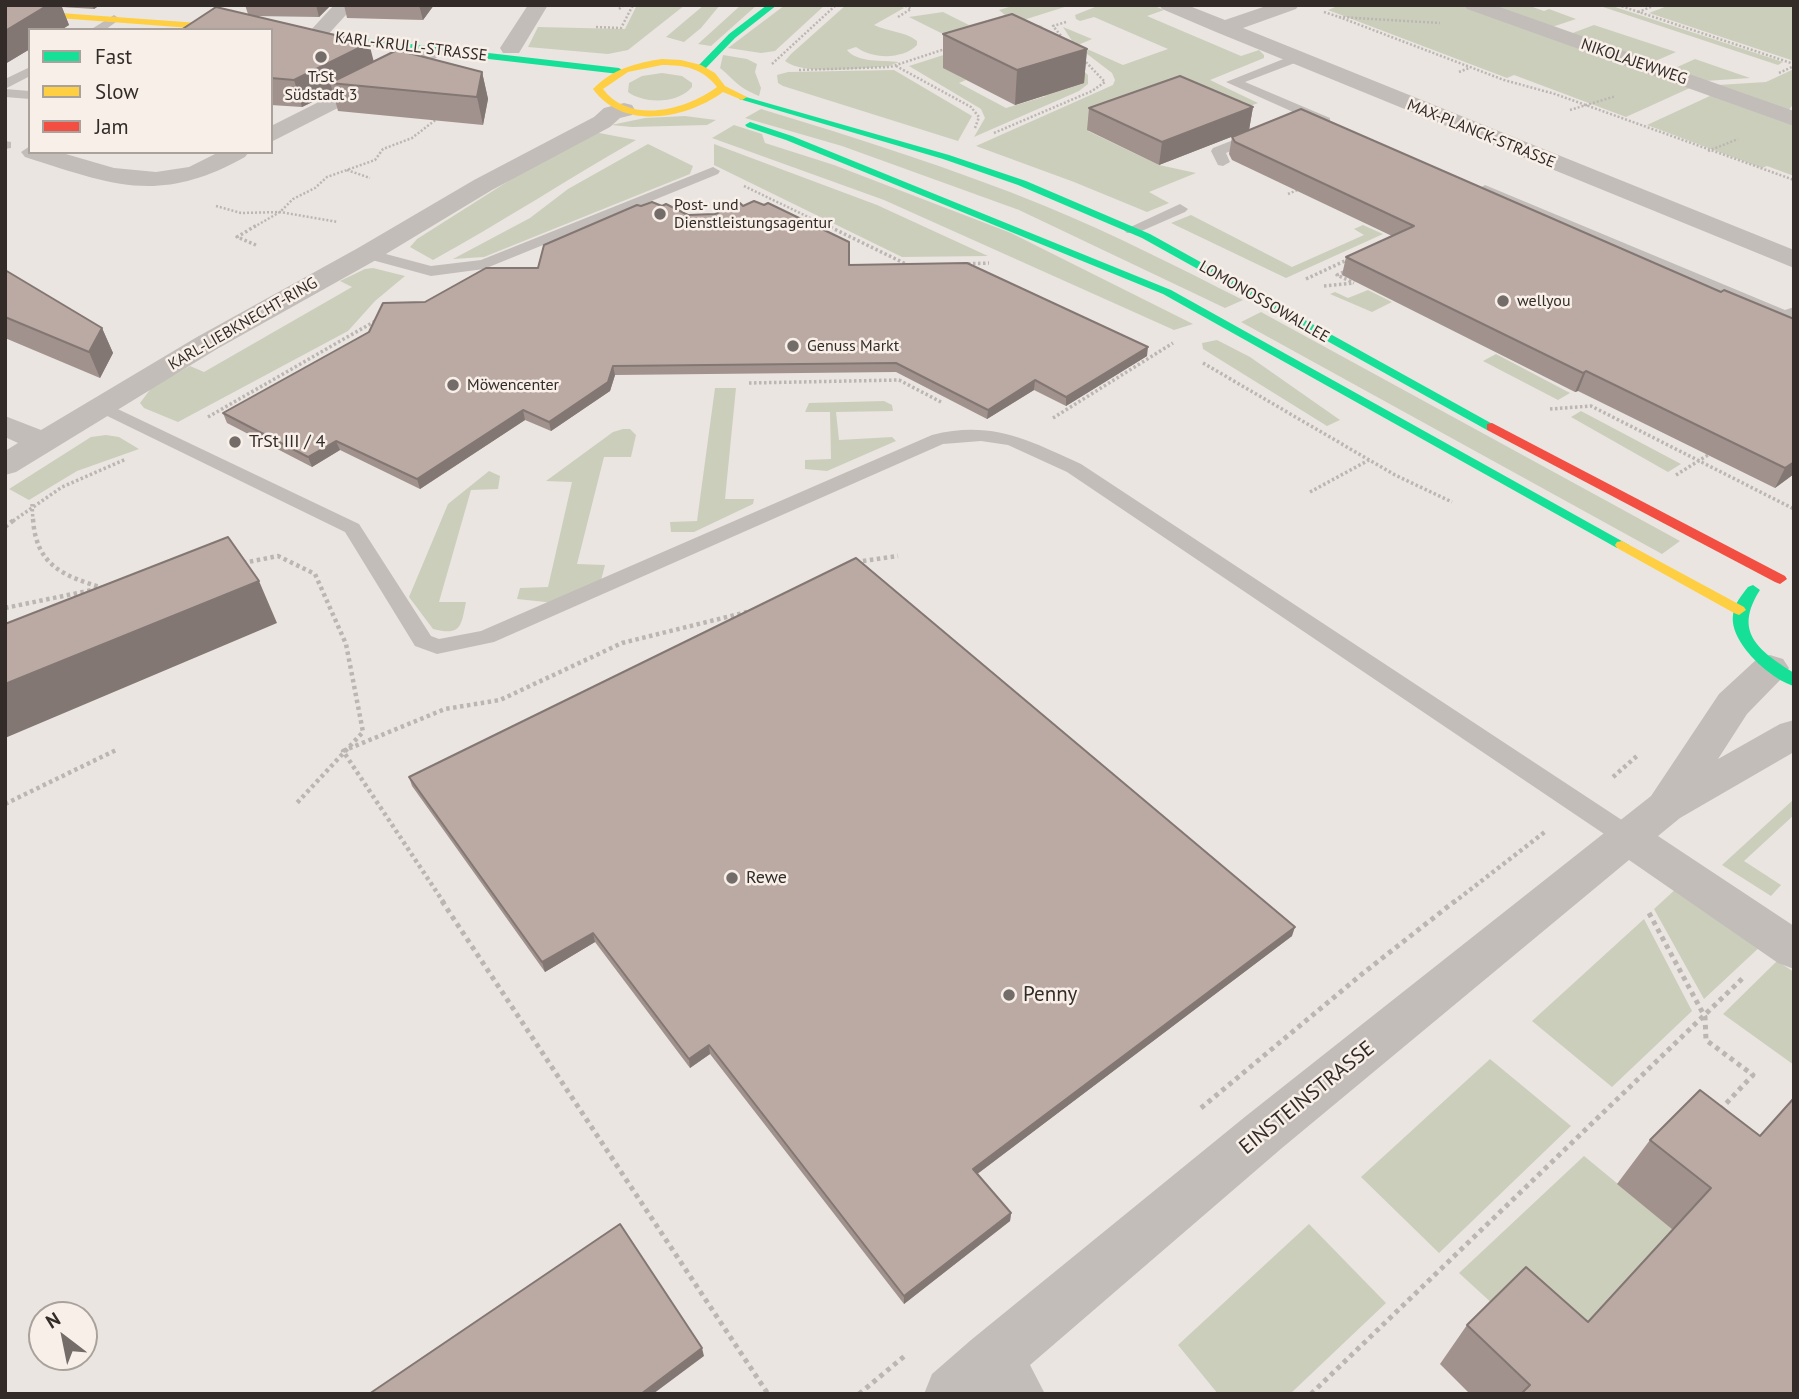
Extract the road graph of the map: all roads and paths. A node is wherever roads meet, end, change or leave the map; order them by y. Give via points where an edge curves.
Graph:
1 (345, 5) edge
2 (435, 5) edge
3 (538, 5) edge
4 (624, 5) edge
5 (633, 5) edge
6 (772, 5) edge
7 (836, 5) edge
8 (904, 5) edge
9 (1169, 5) edge
10 (1289, 5) edge
11 (1474, 5) edge
12 (1618, 5) edge
13 (1656, 5) edge
14 (1315, 8) dead end
15 (619, 9) dead end
16 (434, 10) dead end
17 (5, 11) edge
18 (1638, 12) junction
19 (898, 17) dead end
20 (1339, 17) junction
21 (114, 19) junction
22 (1066, 22) dead end
23 (1447, 24) dead end
24 (525, 26) junction
25 (99, 28) edge
26 (227, 28) edge
27 (1223, 28) junction
28 (273, 31) edge
29 (317, 35) junction
30 (688, 46) dead end
31 (956, 46) dead end
32 (434, 50) junction
33 (1072, 50) edge
34 (508, 53) junction
35 (1082, 58) dead end
36 (1296, 58) junction
37 (665, 62) junction
38 (1794, 64) edge
39 (896, 66) junction
40 (702, 67) junction
41 (1470, 67) junction
42 (769, 69) dead end
43 (793, 70) dead end
44 (619, 71) junction
45 (28, 72) edge
46 (1459, 72) dead end
47 (5, 85) edge
48 (722, 88) junction
49 (601, 91) junction
50 (5, 93) edge
51 (28, 95) edge
52 (687, 109) junction
53 (624, 110) junction
54 (446, 113) edge
55 (713, 114) dead end
56 (1307, 114) junction
57 (731, 119) dead end
58 (1794, 119) edge
59 (1343, 129) edge
60 (273, 134) edge
61 (971, 134) dead end
62 (989, 135) dead end
63 (6, 145) edge
64 (28, 151) edge
65 (38, 154) edge
66 (233, 154) edge
67 (1223, 162) dead end
68 (346, 170) junction
69 (713, 172) joint
70 (370, 178) dead end
71 (166, 179) junction
72 (1794, 180) edge
73 (1469, 183) edge
74 (483, 185) junction
75 (1307, 186) edge
76 (1288, 194) edge
77 (1180, 209) dead end
78 (280, 212) junction
79 (342, 223) dead end
80 (1132, 230) junction
81 (256, 245) dead end
82 (367, 254) junction
83 (1353, 257) edge
84 (1794, 260) edge
85 (959, 264) edge
86 (999, 264) dead end
87 (894, 265) edge
88 (908, 265) junction
89 (920, 265) edge
90 (1356, 266) edge
91 (1297, 283) dead end
92 (1320, 286) dead end
93 (1794, 312) edge
94 (370, 323) edge
95 (380, 323) edge
96 (1175, 342) dead end
97 (749, 383) dead end
98 (103, 407) junction
99 (1546, 410) dead end
100 (5, 425) edge
101 (1013, 440) junction
102 (43, 443) junction
103 (1707, 455) edge
104 (1370, 460) dead end
105 (1699, 462) junction
106 (5, 465) edge
107 (1684, 470) dead end
108 (1310, 492) dead end
109 (32, 505) dead end
110 (1794, 509) edge
111 (898, 556) dead end
112 (238, 564) edge
113 (844, 567) edge
114 (1787, 578) edge
115 (5, 608) edge
116 (1738, 610) junction
117 (752, 611) edge
118 (1782, 674) edge
119 (1794, 734) edge
120 (116, 750) dead end
121 (343, 751) junction
122 (1642, 752) dead end
123 (5, 804) edge
124 (296, 804) dead end
125 (1580, 805) junction
126 (1665, 807) junction
127 (1628, 837) junction
128 (1682, 873) junction
129 (1787, 945) edge
130 (1705, 1017) junction
131 (1191, 1117) dead end
132 (1711, 1119) edge
133 (914, 1348) dead end
134 (987, 1382) edge
135 (768, 1394) edge
136 (859, 1394) edge
137 (1311, 1394) edge

1 - 29 street, KARL-KRULL-STRASSE
2 - 16 path via 439,5
3 - 24 street, KARL-KRULL-STRASSE
4 - 15 path
5 - 24 path via 621,28
6 - 40 street
7 - 42 path
8 - 19 path via 911,9
9 - 27 street, MAX-PLANCK-STRASSE
10 - 27 street
11 - 58 street, NIKOLAJEWWEG
12 - 18 path
13 - 18 path
14 - 20 path
17 - 21 street
18 - 38 path
20 - 23 path
20 - 41 path
21 - 25 lane
21 - 26 street
22 - 33 path via 1053,26
24 - 34 street, KARL-KRULL-STRASSE
27 - 36 street, MAX-PLANCK-STRASSE
28 - 29 street, KARL-KRULL-STRASSE
29 - 32 street, KARL-KRULL-STRASSE
30 - 37 street
31 - 39 path
32 - 34 street, KARL-KRULL-STRASSE
32 - 60 street
34 - 44 street, KARL-KRULL-STRASSE
34 - 49 street, KARL-KRULL-STRASSE
35 - 62 path via 1105,82
36 - 56 lane via 1233,82
36 - 84 street, MAX-PLANCK-STRASSE
37 - 40 street
37 - 44 street
39 - 43 path
39 - 61 path via 971,107 979,117
40 - 48 street, LOMONOSSOWALLEE via 722,80
41 - 46 path
41 - 72 path
44 - 49 street
45 - 47 lane
48 - 52 street via 711,100
48 - 80 street, LOMONOSSOWALLEE via 946,157
49 - 53 street
49 - 74 street, KARL-LIEBKNECHT-RING
50 - 51 lane
52 - 53 street
52 - 55 street
53 - 74 street, KARL-LIEBKNECHT-RING
54 - 68 path via 412,138 383,149 375,160
56 - 59 lane
56 - 67 lane via 1218,151
57 - 116 street via 789,138 1167,292
63 - 64 street
65 - 71 street via 129,180
66 - 71 street via 197,172
68 - 70 path
68 - 78 path via 327,177
69 - 82 lane via 484,264 431,271
69 - 88 path
71 - 78 path via 173,192 241,213
73 - 93 lane via 1786,317
74 - 82 street, KARL-LIEBKNECHT-RING
75 - 76 path
77 - 80 lane
78 - 79 path
78 - 81 path via 237,237
80 - 114 street, LOMONOSSOWALLEE via 1423,390
82 - 98 street, KARL-LIEBKNECHT-RING
83 - 91 path
85 - 86 path
87 - 88 path
88 - 89 path
90 - 92 path via 1337,275 1355,283
94 - 95 path
96 - 101 path
97 - 101 path via 899,380
98 - 101 lane via 352,528 423,641 437,646 486,637 939,439 981,435
98 - 102 street, KARL-LIEBKNECHT-RING
99 - 105 path via 1591,406
100 - 102 street
101 - 125 lane via 1074,468
102 - 106 street, KARL-LIEBKNECHT-RING
103 - 105 path
104 - 108 path
105 - 107 path
105 - 110 path
109 - 115 path via 31,530 43,558 66,577 104,588
111 - 113 path
112 - 121 path via 278,556 315,573 346,645 363,732
114 - 116 street, LOMONOSSOWALLEE via 1760,585 1745,596
116 - 118 street via 1741,630 1752,651
117 - 121 path via 622,643 500,700 445,709
118 - 126 street, EINSTEINSTRASSE via 1732,704
119 - 126 street, EINSTEINSTRASSE
120 - 123 path
121 - 124 path
121 - 135 path
122 - 125 path
125 - 127 lane
125 - 131 path via 1362,974
126 - 127 street, EINSTEINSTRASSE
127 - 128 street
127 - 134 street, EINSTEINSTRASSE via 1264,1132
128 - 129 street
128 - 130 path via 1644,904
129 - 130 path
130 - 132 path via 1706,1040 1754,1075
130 - 137 path
133 - 136 path

